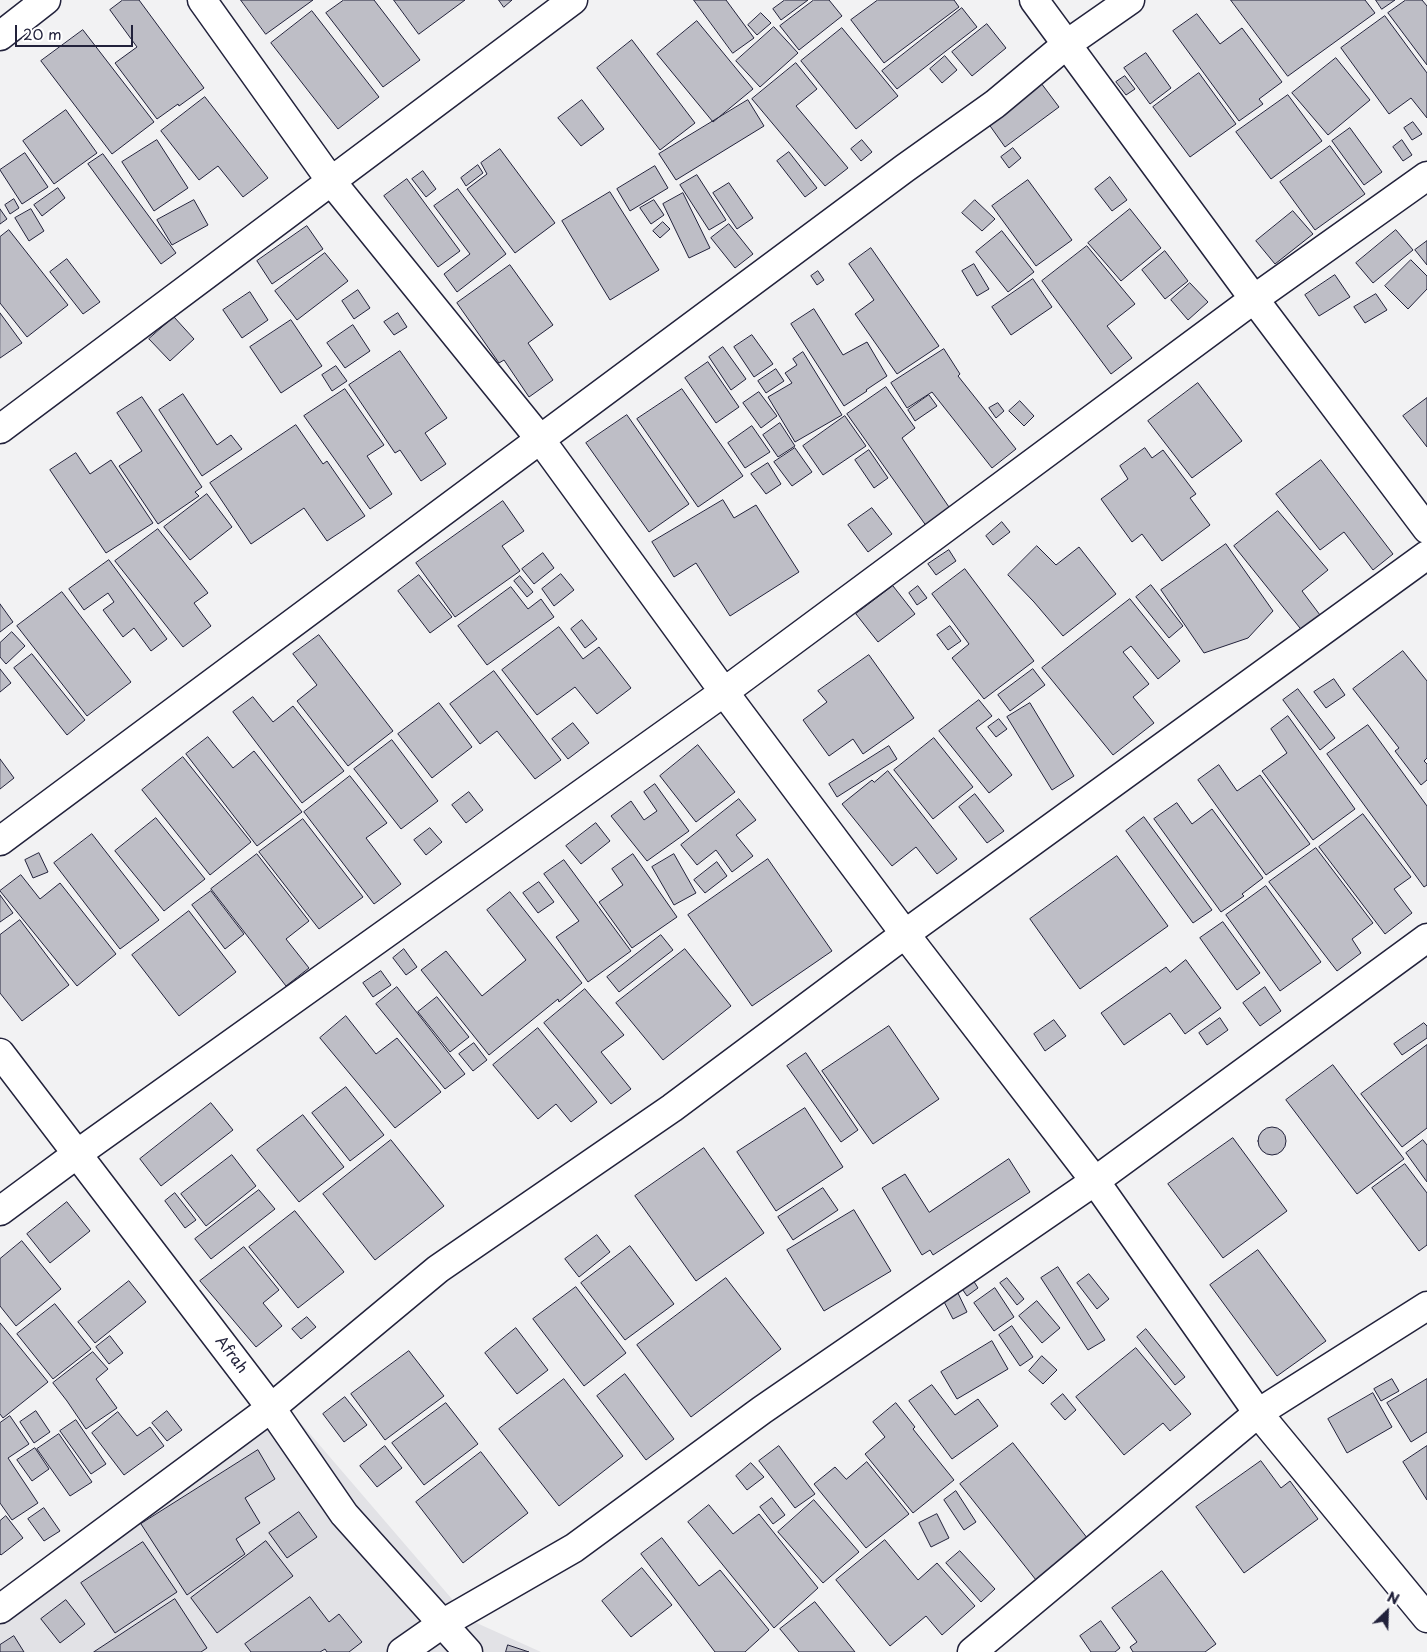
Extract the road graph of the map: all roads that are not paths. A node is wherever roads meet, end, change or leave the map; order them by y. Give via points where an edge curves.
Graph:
1 (46, 0) edge
2 (202, 0) edge
3 (573, 0) edge
4 (1034, 0) edge
5 (1130, 0) edge
6 (0, 36) edge
7 (1067, 44) junction
8 (1427, 176) edge
9 (332, 181) junction
10 (1254, 299) junction
11 (0, 429) edge
12 (540, 439) junction
13 (1427, 529) edge
14 (1427, 554) edge
15 (724, 692) junction
16 (0, 842) edge
17 (905, 934) junction
18 (1427, 938) edge
19 (0, 1053) edge
20 (77, 1154) junction
21 (1095, 1181) junction
22 (0, 1211) edge
23 (1427, 1306) edge
24 (271, 1408) junction
25 (1258, 1413) junction
26 (0, 1609) edge
27 (1427, 1618) edge
28 (442, 1624) junction
29 (402, 1652) edge
30 (468, 1652) edge
31 (972, 1652) edge

1 - 6 street
2 - 9 street
3 - 9 street
4 - 7 street
5 - 7 street
7 - 10 street
7 - 12 street via 995,104
8 - 10 street
9 - 11 street
9 - 12 street
10 - 13 street
10 - 15 street
12 - 15 street
12 - 16 street
14 - 17 street
15 - 17 street
15 - 20 street
17 - 21 street
17 - 24 street via 672,1108 438,1269
18 - 21 street
19 - 20 street, Afrah
20 - 22 street
20 - 24 street, Afrah
21 - 25 street
21 - 28 street via 762,1410 574,1548
23 - 25 street
24 - 26 street
24 - 28 street, Afrah via 344,1514
25 - 27 street
25 - 31 street
28 - 29 street
28 - 30 street, Afrah

